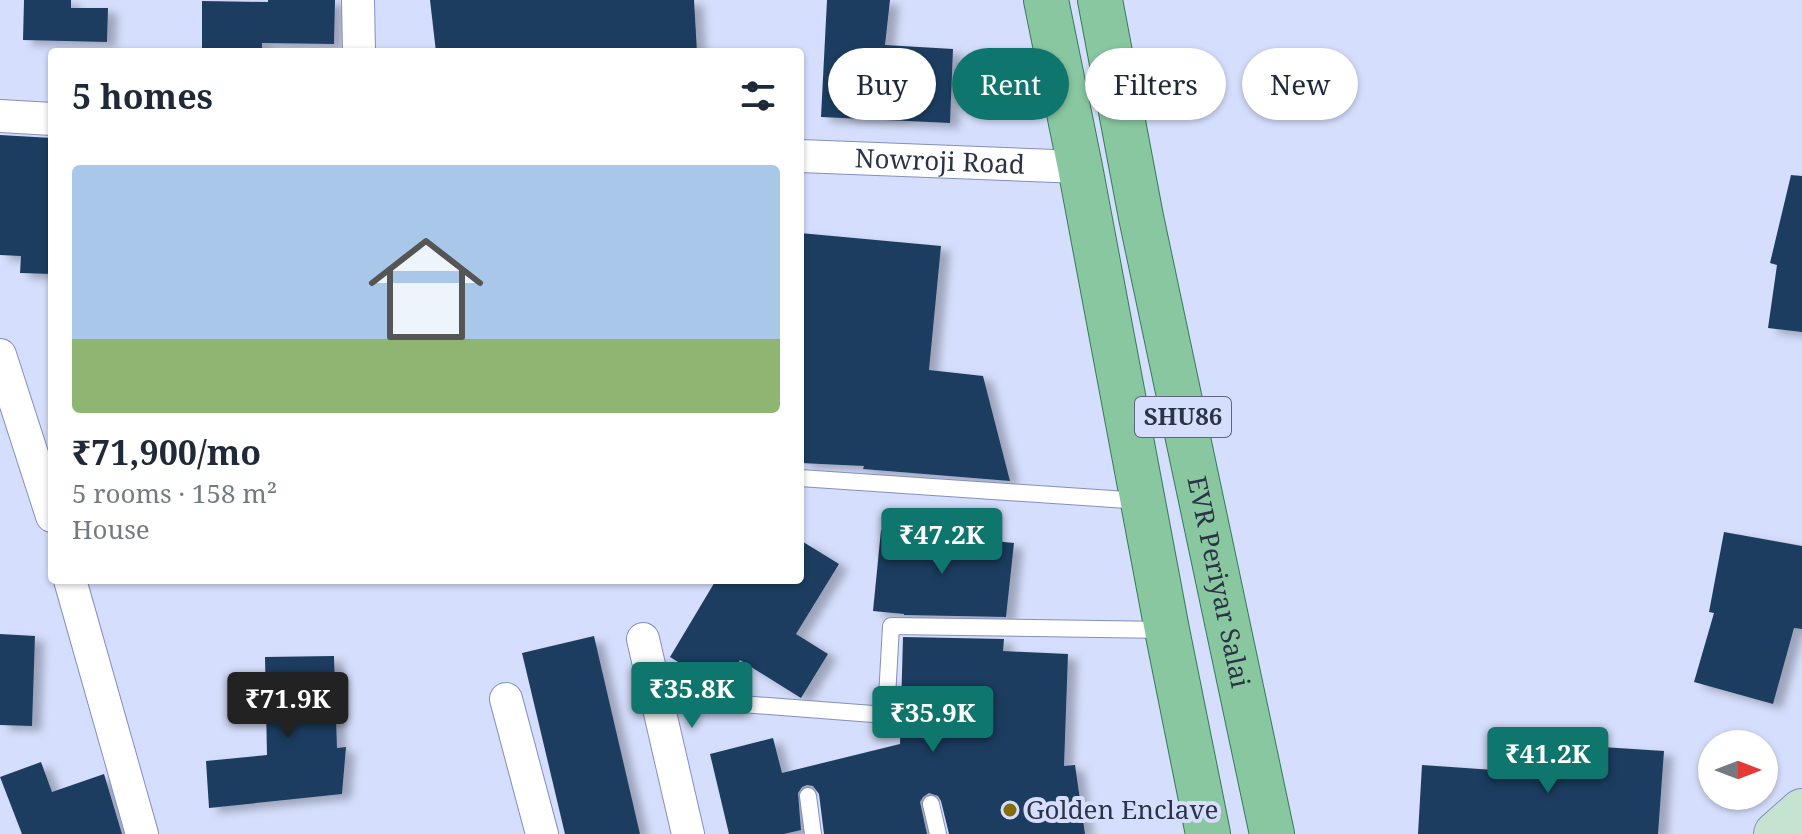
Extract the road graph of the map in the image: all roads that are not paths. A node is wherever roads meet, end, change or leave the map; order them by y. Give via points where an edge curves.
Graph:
1 (358, 0) edge
2 (1046, 0) edge
3 (1100, 0) edge
4 (359, 48) edge
5 (0, 116) edge
6 (48, 119) edge
7 (804, 156) edge
8 (1080, 167) junction
9 (0, 355) edge
10 (804, 478) edge
11 (1144, 501) junction
12 (48, 504) edge
13 (71, 584) edge
14 (1167, 630) junction
15 (643, 639) dead end
16 (506, 699) dead end
17 (703, 701) dead end
18 (808, 796) dead end
19 (931, 804) dead end
20 (1802, 811) edge
21 (142, 834) edge
22 (542, 834) edge
23 (688, 834) edge
24 (813, 834) edge
25 (938, 834) edge
26 (1208, 834) edge
27 (1272, 834) edge
28 (1776, 834) edge

1 - 4 street
2 - 8 main road, SHU86
3 - 27 main road, EVR Periyar Salai / SHU86
5 - 6 street
7 - 8 street, Nowroji Road
8 - 11 main road, SHU86
9 - 12 street
10 - 11 lane
11 - 14 main road, SHU86
13 - 21 street
14 - 17 lane via 891,626 886,715
14 - 26 main road, SHU86
15 - 23 street
16 - 22 street
18 - 24 lane
19 - 25 lane
20 - 28 street

